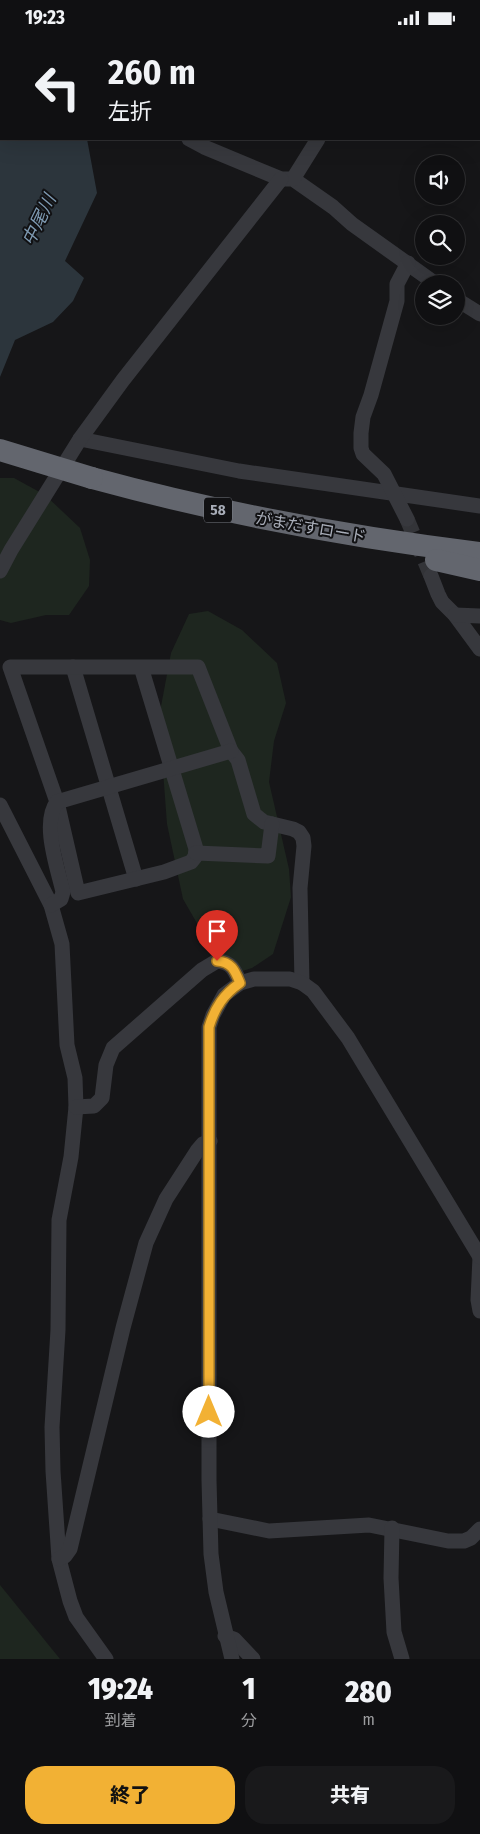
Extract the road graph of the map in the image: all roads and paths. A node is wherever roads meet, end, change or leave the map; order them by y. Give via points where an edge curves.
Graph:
1 (191, 140) edge
2 (317, 140) edge
3 (287, 179) junction
4 (408, 263) junction
5 (424, 275) edge
6 (465, 305) edge
7 (480, 314) edge
8 (80, 439) junction
9 (0, 450) edge
10 (395, 493) junction
11 (480, 506) edge
12 (407, 519) tunnel mouth
13 (346, 535) junction
14 (480, 553) edge
15 (480, 570) edge
16 (0, 571) edge
17 (431, 576) tunnel mouth
18 (455, 615) junction
19 (480, 616) edge
20 (480, 649) edge
21 (74, 667) junction
22 (141, 667) junction
23 (231, 751) junction
24 (171, 768) junction
25 (108, 787) junction
26 (57, 802) junction
27 (0, 805) edge
28 (272, 824) junction
29 (196, 853) junction
30 (136, 879) junction
31 (51, 905) junction
32 (240, 983) junction
33 (302, 983) junction
34 (76, 1107) junction
35 (210, 1141) junction
36 (480, 1257) edge
37 (480, 1311) edge
38 (210, 1519) junction
39 (392, 1528) junction
40 (480, 1529) edge
41 (59, 1559) junction
42 (226, 1636) junction
43 (106, 1659) edge
44 (232, 1659) edge
45 (253, 1659) edge
46 (402, 1659) edge

1 - 3 street
2 - 3 street
3 - 4 street via 333,207
3 - 8 street via 123,380
4 - 5 street
4 - 10 street via 397,284 397,301 361,433 363,454 384,474
6 - 7 street
8 - 10 street via 239,471
8 - 16 street
9 - 13 highway, がまだすロード / 58, bridge via 92,479 186,503
10 - 11 street
10 - 12 street
13 - 14 highway, がまだすロード / 58
13 - 15 highway
17 - 18 street via 438,595
18 - 19 street
18 - 20 street
21 - 22 street
21 - 25 street
21 - 26 street via 10,667
22 - 23 street via 198,667
22 - 24 street
23 - 24 street
23 - 28 street via 238,760 254,814
24 - 25 street
24 - 29 street
25 - 26 street
25 - 30 street
26 - 30 street via 78,893
26 - 31 street via 50,825 63,892 61,899
27 - 31 street
28 - 29 street via 268,856
28 - 33 street via 293,829 303,838 300,888
29 - 30 street via 191,863
31 - 34 street via 62,944 67,1045 75,1078
32 - 33 street via 268,979 290,979
32 - 34 street via 232,966 227,963 217,961 202,970 113,1048 106,1065 104,1091 99,1103
32 - 35 street via 224,995 209,1027
33 - 36 street via 313,991 348,1039
34 - 41 street via 59,1220 58,1330 52,1427
35 - 38 street
35 - 41 street via 197,1151 166,1199 146,1243 70,1549 65,1557
36 - 37 street
38 - 39 street via 269,1531 369,1525
38 - 42 street via 214,1573
39 - 40 street via 448,1541 464,1541
39 - 46 street via 394,1632
41 - 43 street via 76,1617
42 - 44 street
42 - 45 street via 234,1639

